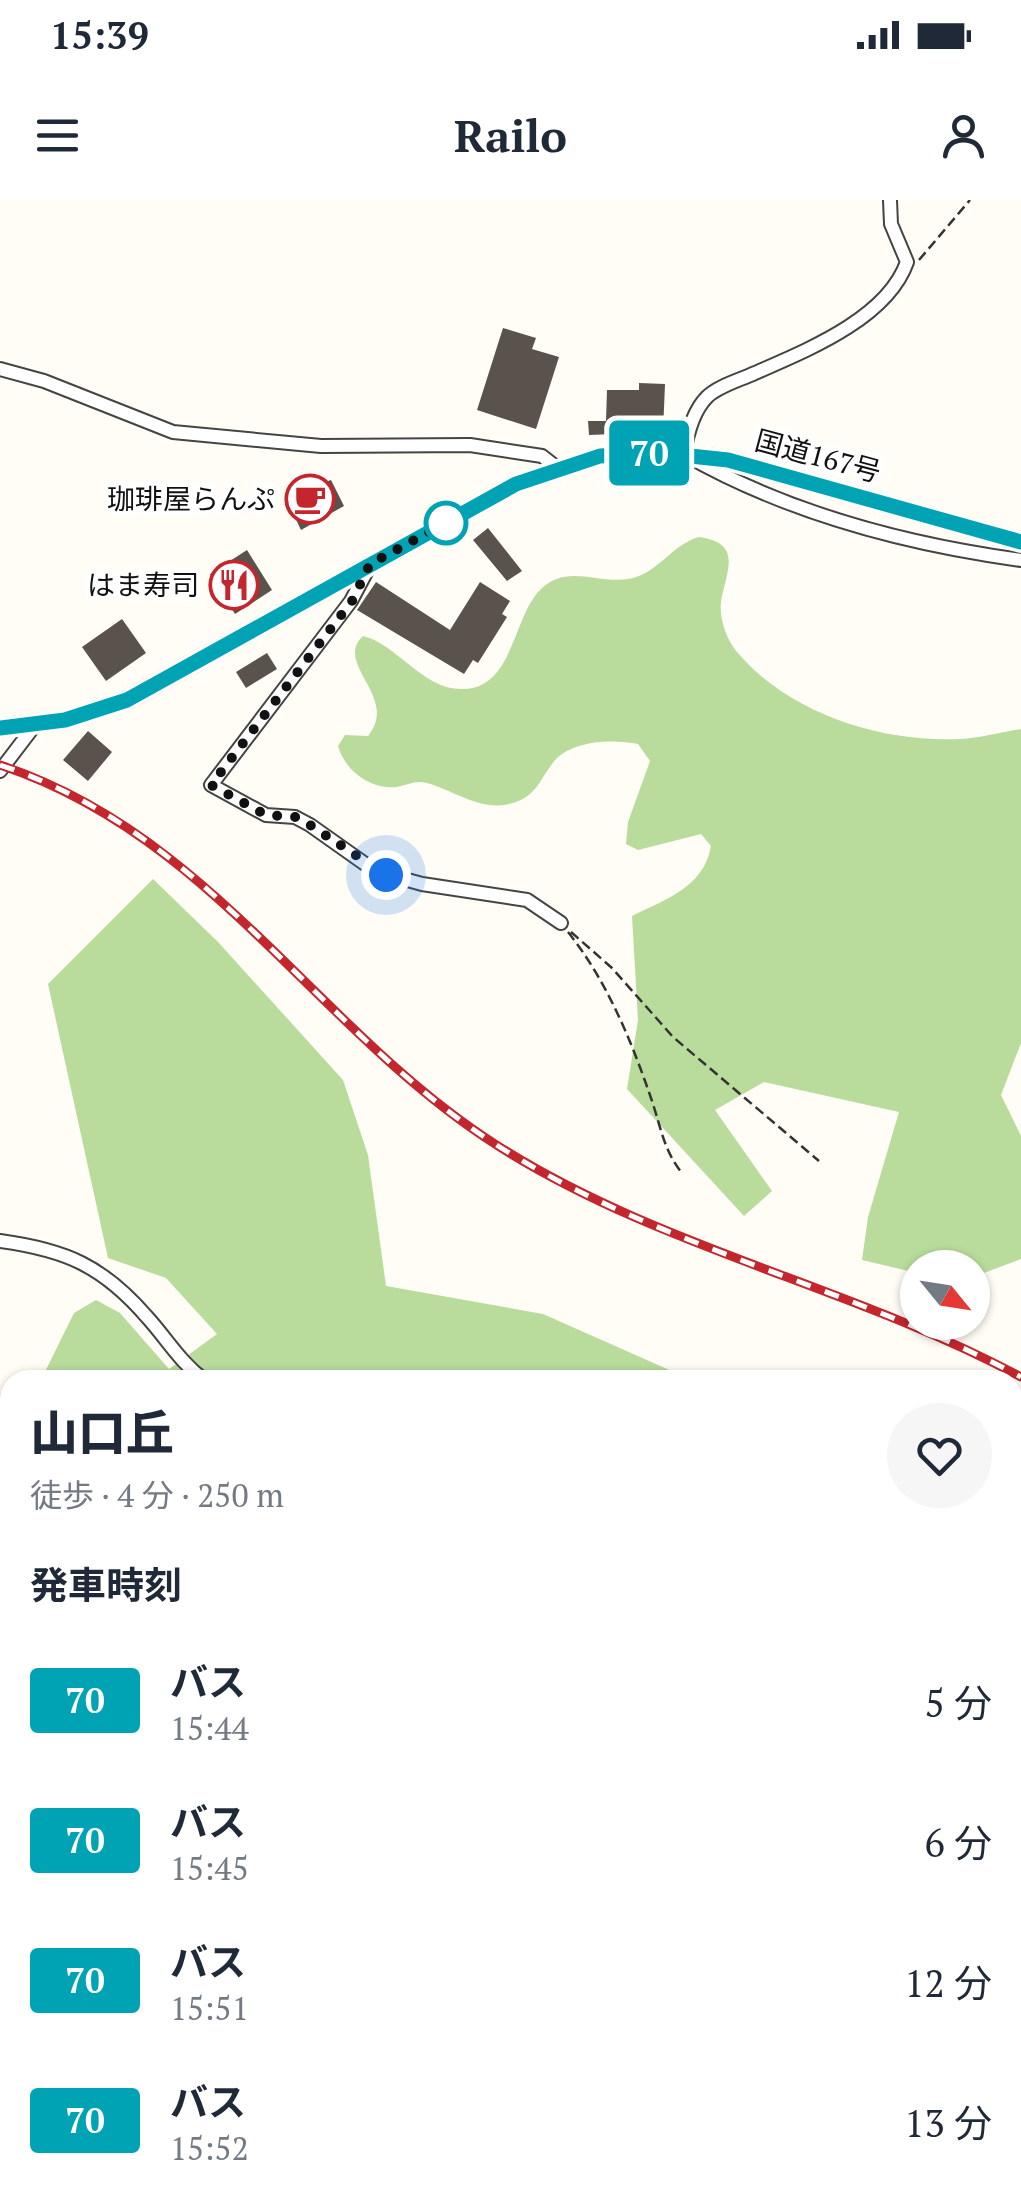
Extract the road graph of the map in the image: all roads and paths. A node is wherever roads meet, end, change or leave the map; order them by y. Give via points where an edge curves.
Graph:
1 (890, 200) edge
2 (970, 200) edge
3 (903, 273) junction
4 (0, 369) edge
5 (684, 454) junction
6 (556, 467) junction
7 (1021, 542) edge
8 (1021, 560) edge
9 (370, 564) junction
10 (35, 726) junction
11 (0, 728) edge
12 (0, 771) edge
13 (561, 923) junction
14 (819, 1161) dead end
15 (682, 1173) dead end
16 (0, 1241) edge
17 (192, 1370) edge

1 - 3 street via 891,224 907,262
2 - 3 path
3 - 5 street via 864,315 706,398
4 - 6 street via 173,432 321,446 470,446 542,456
5 - 6 street, 国道167号 via 600,456
5 - 7 street, 国道167号 via 728,460
5 - 8 street via 769,498 842,522
6 - 9 street, 国道167号
9 - 10 street, 国道167号 via 136,696
9 - 13 street via 352,601 211,785 266,815 296,817 375,871 526,900
10 - 11 street, 国道167号
10 - 12 street
13 - 14 path via 674,1037
13 - 15 path via 598,970 668,1156
16 - 17 street via 59,1250 116,1284

